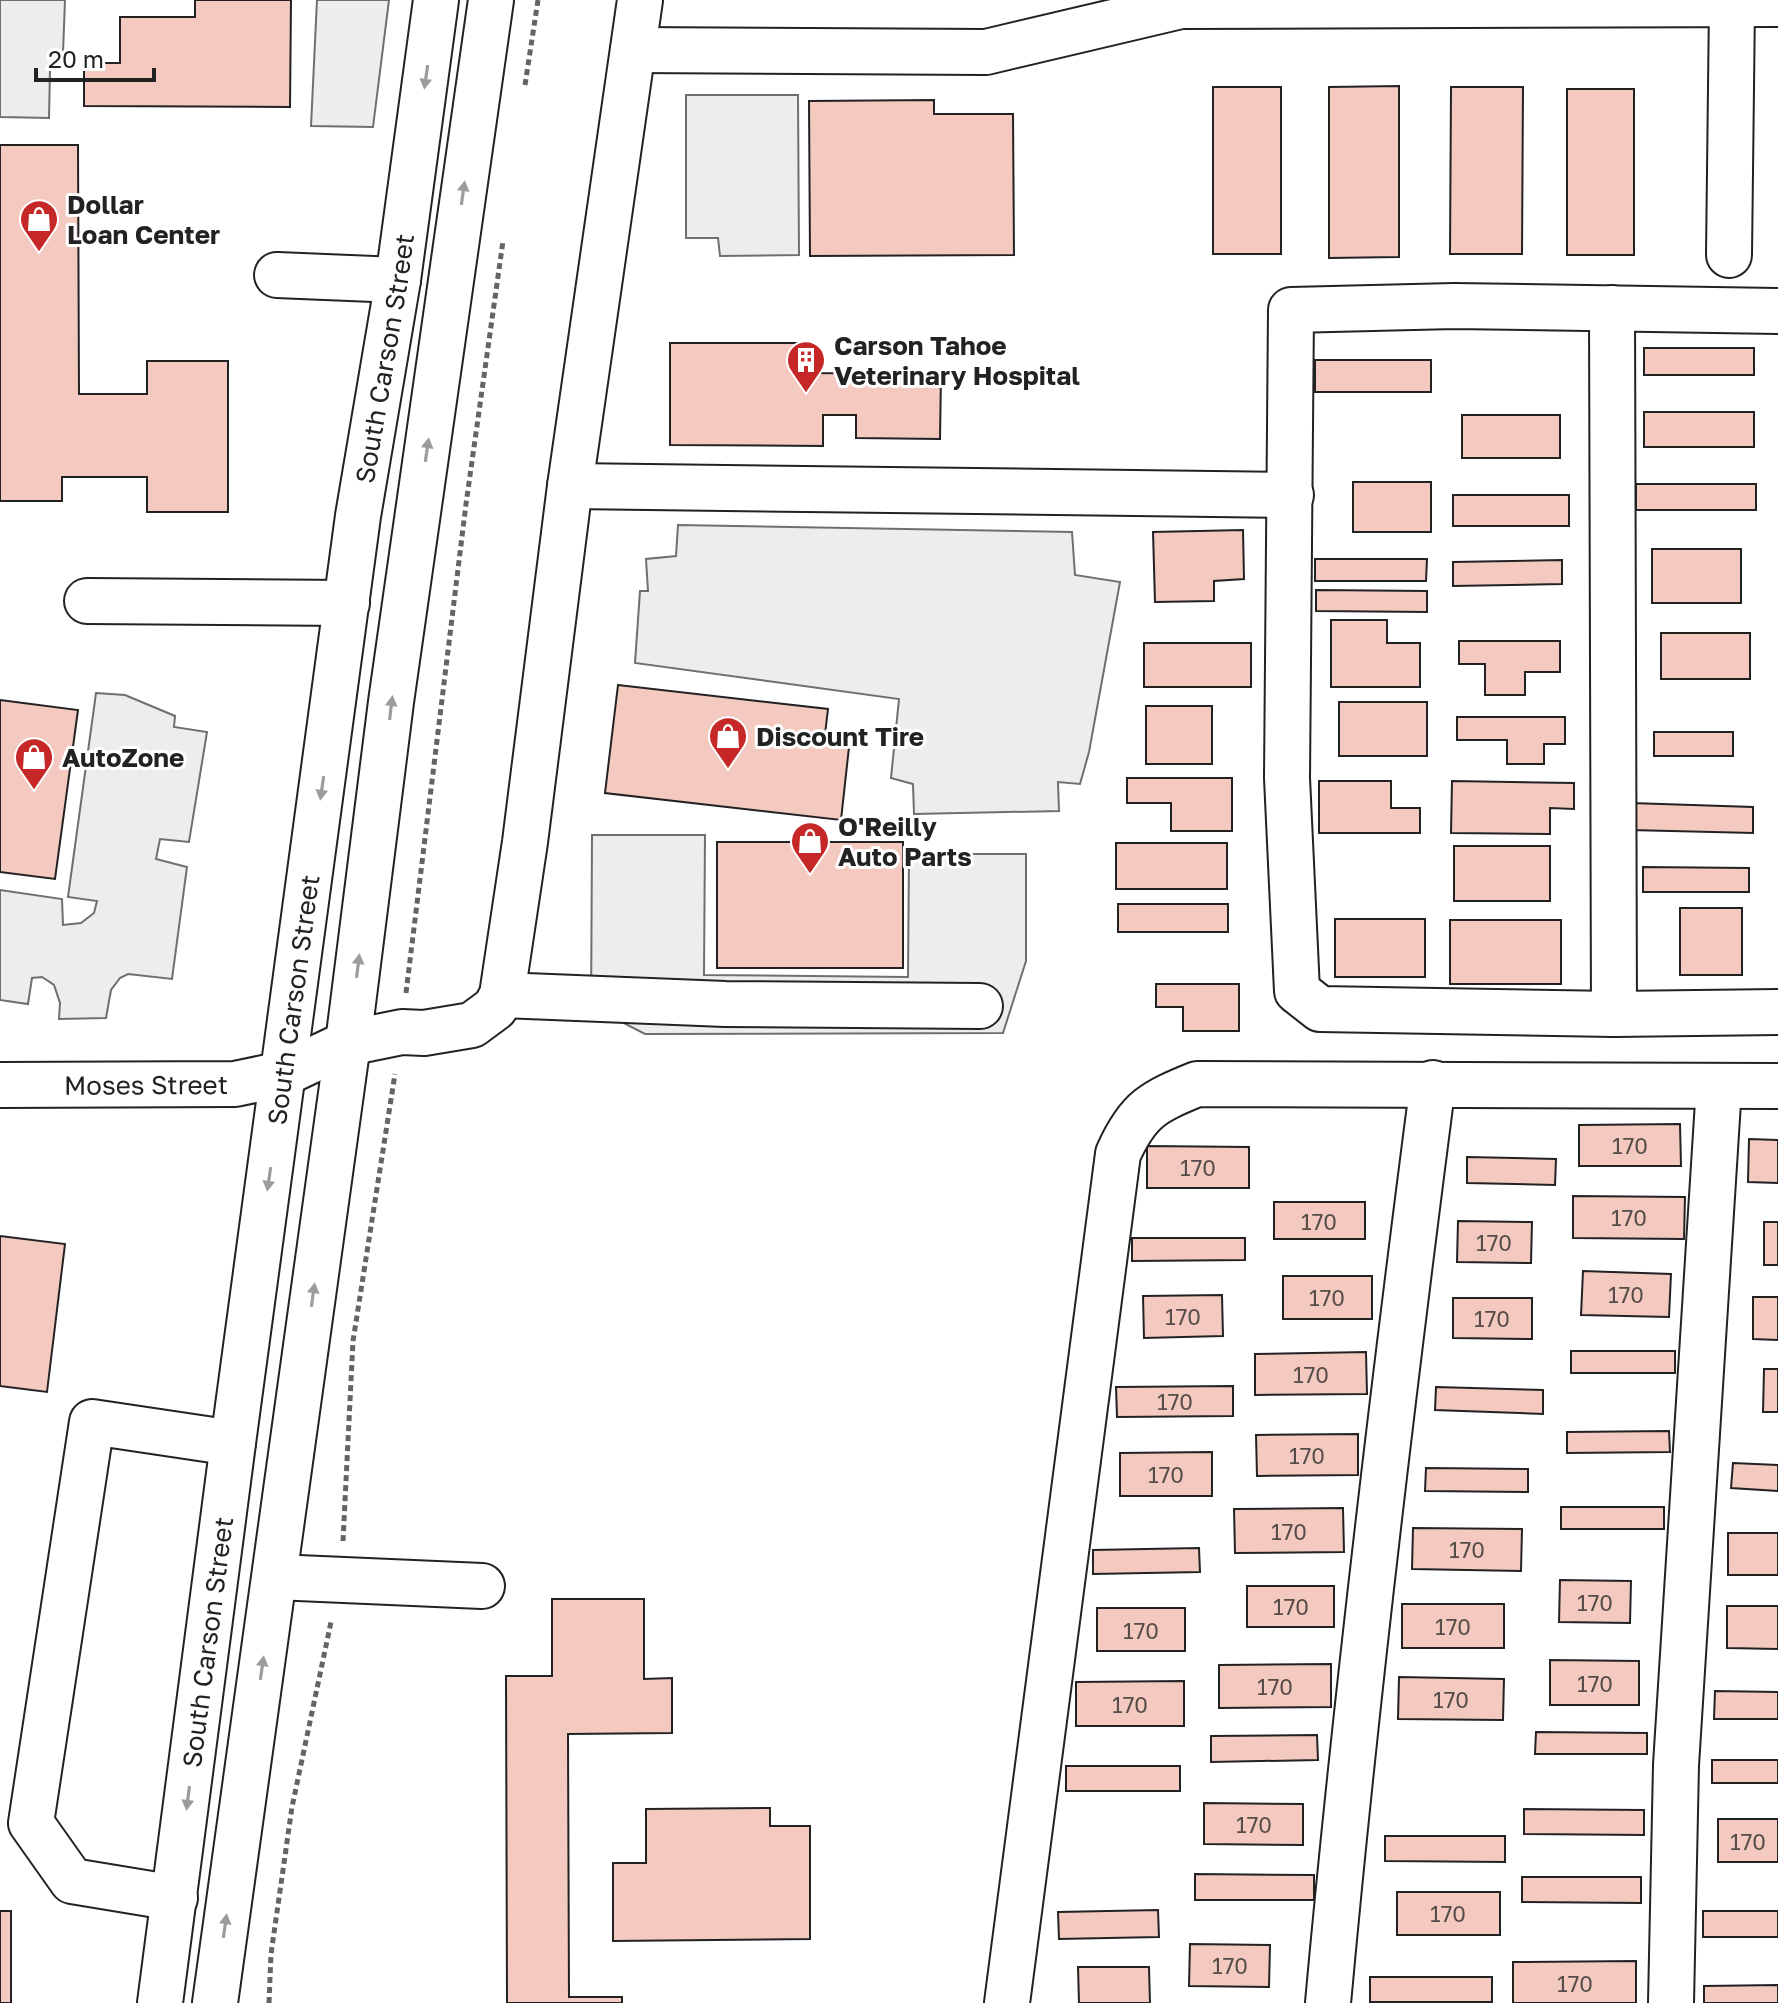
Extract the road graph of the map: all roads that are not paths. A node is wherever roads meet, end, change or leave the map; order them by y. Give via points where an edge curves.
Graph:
1 (436, 0) edge
2 (491, 0) edge
3 (640, 0) edge
4 (1732, 4) junction
5 (1778, 4) edge
6 (633, 50) junction
7 (1729, 255) dead end
8 (277, 275) dead end
9 (398, 280) junction
10 (1612, 308) junction
11 (1778, 311) edge
12 (570, 486) junction
13 (1291, 495) junction
14 (87, 601) dead end
15 (347, 603) junction
16 (980, 1006) dead end
17 (487, 1010) junction
18 (1778, 1012) edge
19 (1614, 1014) junction
20 (348, 1043) junction
21 (283, 1074) junction
22 (1433, 1083) junction
23 (0, 1085) edge
24 (1719, 1086) junction
25 (1778, 1086) edge
26 (233, 1443) junction
27 (275, 1577) junction
28 (482, 1586) dead end
29 (175, 1898) junction
30 (160, 2003) edge
31 (215, 2003) edge
32 (1007, 2003) edge
33 (1328, 2003) edge
34 (1671, 2003) edge

1 -> 9 street, South Carson Street
20 -> 2 street, South Carson Street
3 - 6 street
4 - 5 street
4 - 6 street via 1181,6 986,52
4 - 7 street
6 - 12 street
8 - 9 street
9 - 15 street, South Carson Street
10 - 11 street
10 - 13 street via 1291,310
10 - 19 street
12 - 13 street
12 - 17 street via 525,842
13 - 19 street via 1287,778 1297,991 1320,1009
14 - 15 street
15 -> 21 street, South Carson Street
16 - 17 street, Moses Street via 725,1004
17 - 20 street, Moses Street via 424,1033
18 - 19 street
20 - 21 street, Moses Street
27 -> 20 street, South Carson Street
21 - 23 street, Moses Street via 216,1085
21 -> 26 street, South Carson Street
22 - 24 street
22 - 32 street via 1197,1084 1161,1098 1131,1125 1124,1139
22 - 33 street via 1382,1474
24 - 25 street
24 - 34 street via 1676,1765
26 -> 29 street, South Carson Street
26 - 29 street via 92,1422 31,1823 72,1881
27 - 28 street
31 -> 27 street, South Carson Street
29 - 30 street, South Carson Street

